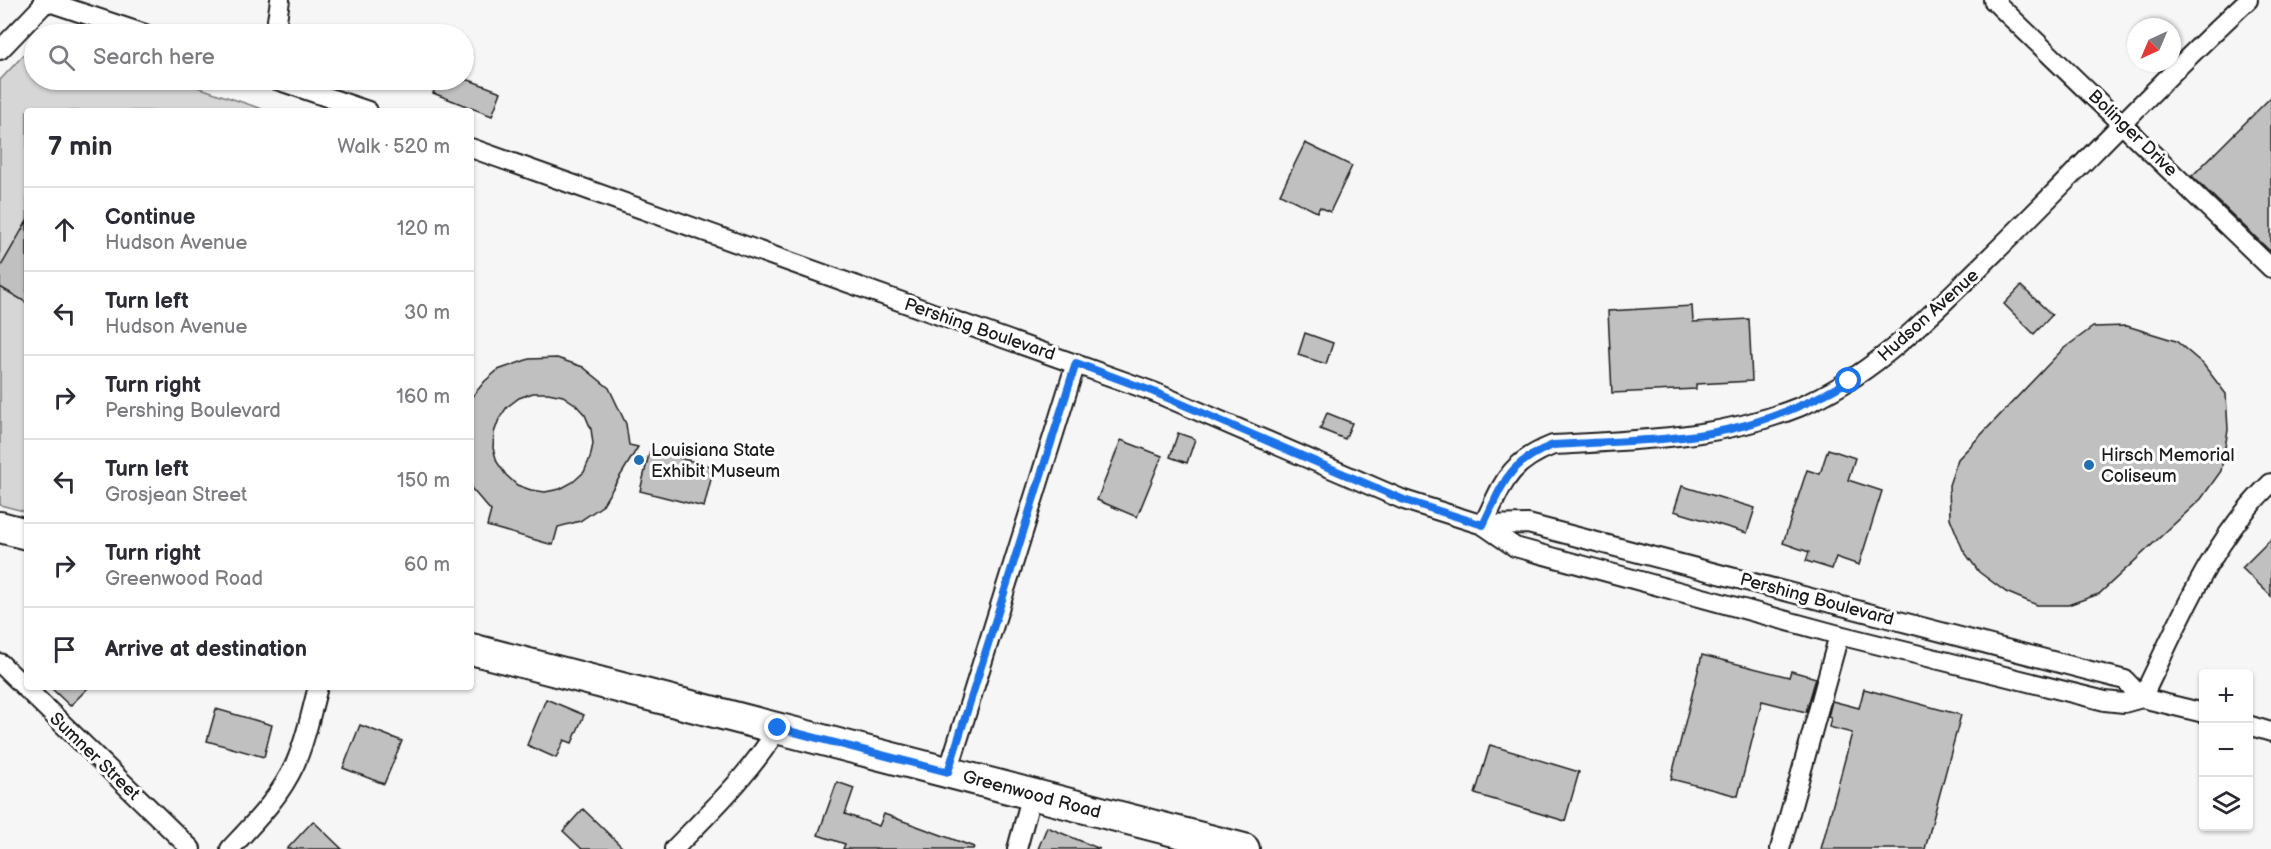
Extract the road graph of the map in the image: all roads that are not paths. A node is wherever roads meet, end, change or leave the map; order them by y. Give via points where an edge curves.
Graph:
1 (280, 0) edge
2 (1993, 0) edge
3 (2248, 0) edge
4 (45, 1) edge
5 (115, 24) edge
6 (276, 24) edge
7 (0, 50) edge
8 (306, 90) edge
9 (359, 108) edge
10 (2123, 124) junction
11 (474, 149) edge
12 (2271, 268) edge
13 (1076, 363) junction
14 (2271, 483) edge
15 (1483, 525) junction
16 (0, 527) edge
17 (24, 533) edge
18 (1839, 635) junction
19 (474, 650) edge
20 (0, 663) edge
21 (24, 686) edge
22 (28, 690) edge
23 (317, 690) edge
24 (2142, 698) junction
25 (2199, 712) edge
26 (2253, 727) edge
27 (778, 728) junction
28 (2271, 732) edge
29 (948, 772) junction
30 (1032, 794) junction
31 (191, 849) edge
32 (230, 849) edge
33 (674, 849) edge
34 (1017, 849) edge
35 (1244, 849) edge
36 (1780, 849) edge

1 - 6 street
2 - 10 street, Bolinger Drive
3 - 10 street, Hudson Avenue
4 - 5 street
4 - 7 street
8 - 9 street
10 - 12 street, Bolinger Drive
10 - 15 street, Hudson Avenue via 1905,339 1849,381 1798,407 1725,430 1680,437 1553,445 1534,452 1505,479
11 - 13 street, Pershing Boulevard
13 - 15 street, Pershing Boulevard via 1154,392 1404,500
13 - 29 street
14 - 24 street via 2233,525 2210,561
15 - 18 street, Pershing Boulevard via 1515,547
15 - 24 street, Pershing Boulevard via 1528,524 2126,680
16 - 17 main road
18 - 24 street, Pershing Boulevard via 2105,701
18 - 36 street
19 - 27 main road, Greenwood Road
20 - 21 street, Sumner Street
22 - 31 street, Sumner Street
23 - 32 street via 304,741 286,782
24 - 25 street, Pershing Boulevard
26 - 28 street
27 - 29 main road, Greenwood Road
27 - 33 street via 744,777
29 - 30 main road, Greenwood Road
30 - 34 street
30 - 35 main road, Greenwood Road

